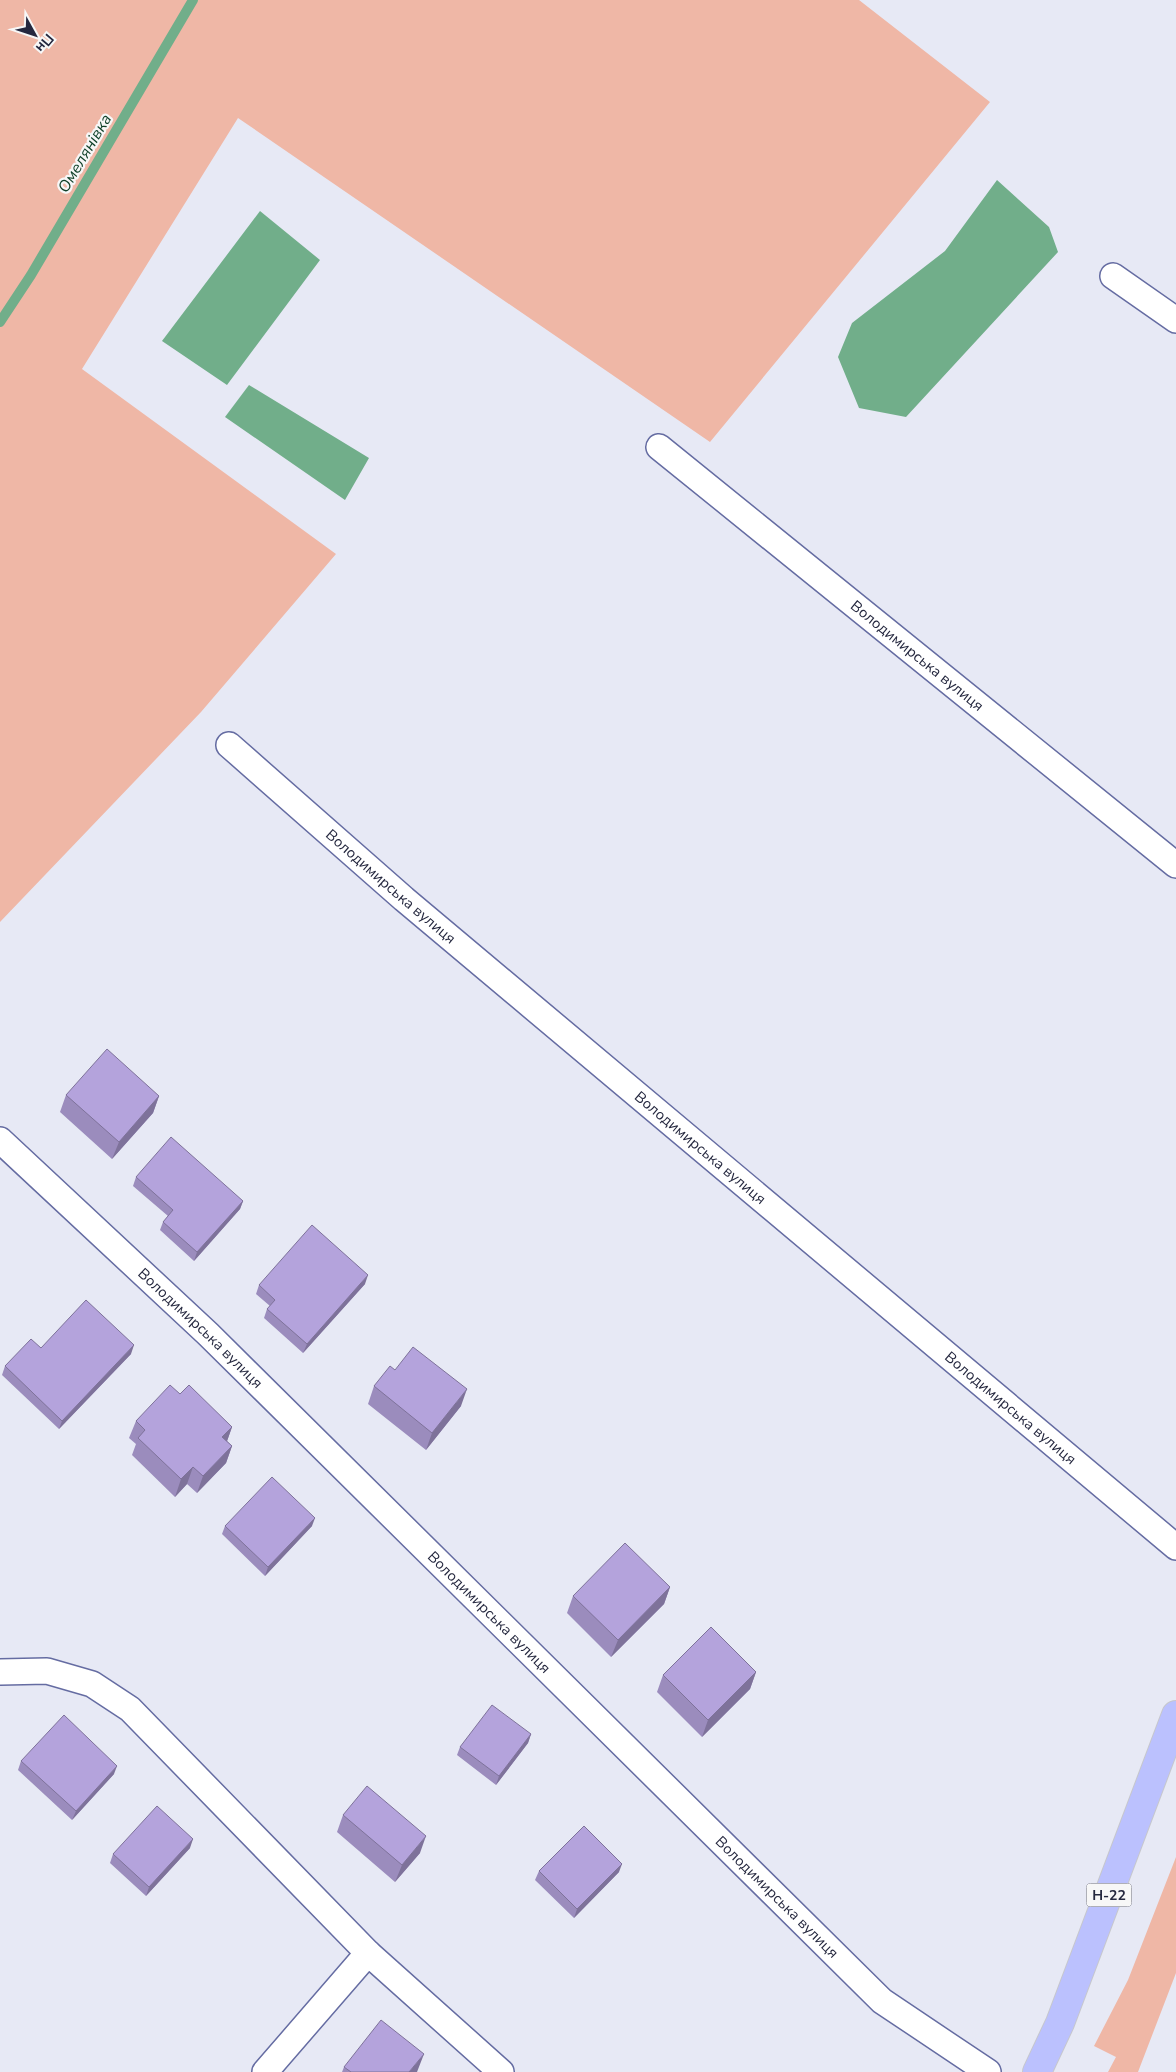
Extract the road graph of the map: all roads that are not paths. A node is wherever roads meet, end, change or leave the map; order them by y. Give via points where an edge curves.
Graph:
1 (1113, 276) dead end
2 (1176, 320) edge
3 (659, 447) dead end
4 (229, 745) dead end
5 (1176, 864) edge
6 (0, 1140) edge
7 (1176, 1547) edge
8 (0, 1672) edge
9 (1176, 1715) edge
10 (368, 1953) junction
11 (265, 2072) edge
12 (501, 2072) edge
13 (988, 2072) edge
14 (1037, 2072) edge

1 - 2 street
3 - 5 street, Володимирська вулиця
4 - 7 street, Володимирська вулиця via 404,899
6 - 13 street, Володимирська вулиця via 208,1334 882,2001
8 - 10 street via 47,1671 92,1684 130,1709
9 - 14 main road, Н-22 via 1060,2022
10 - 11 street
10 - 12 street

